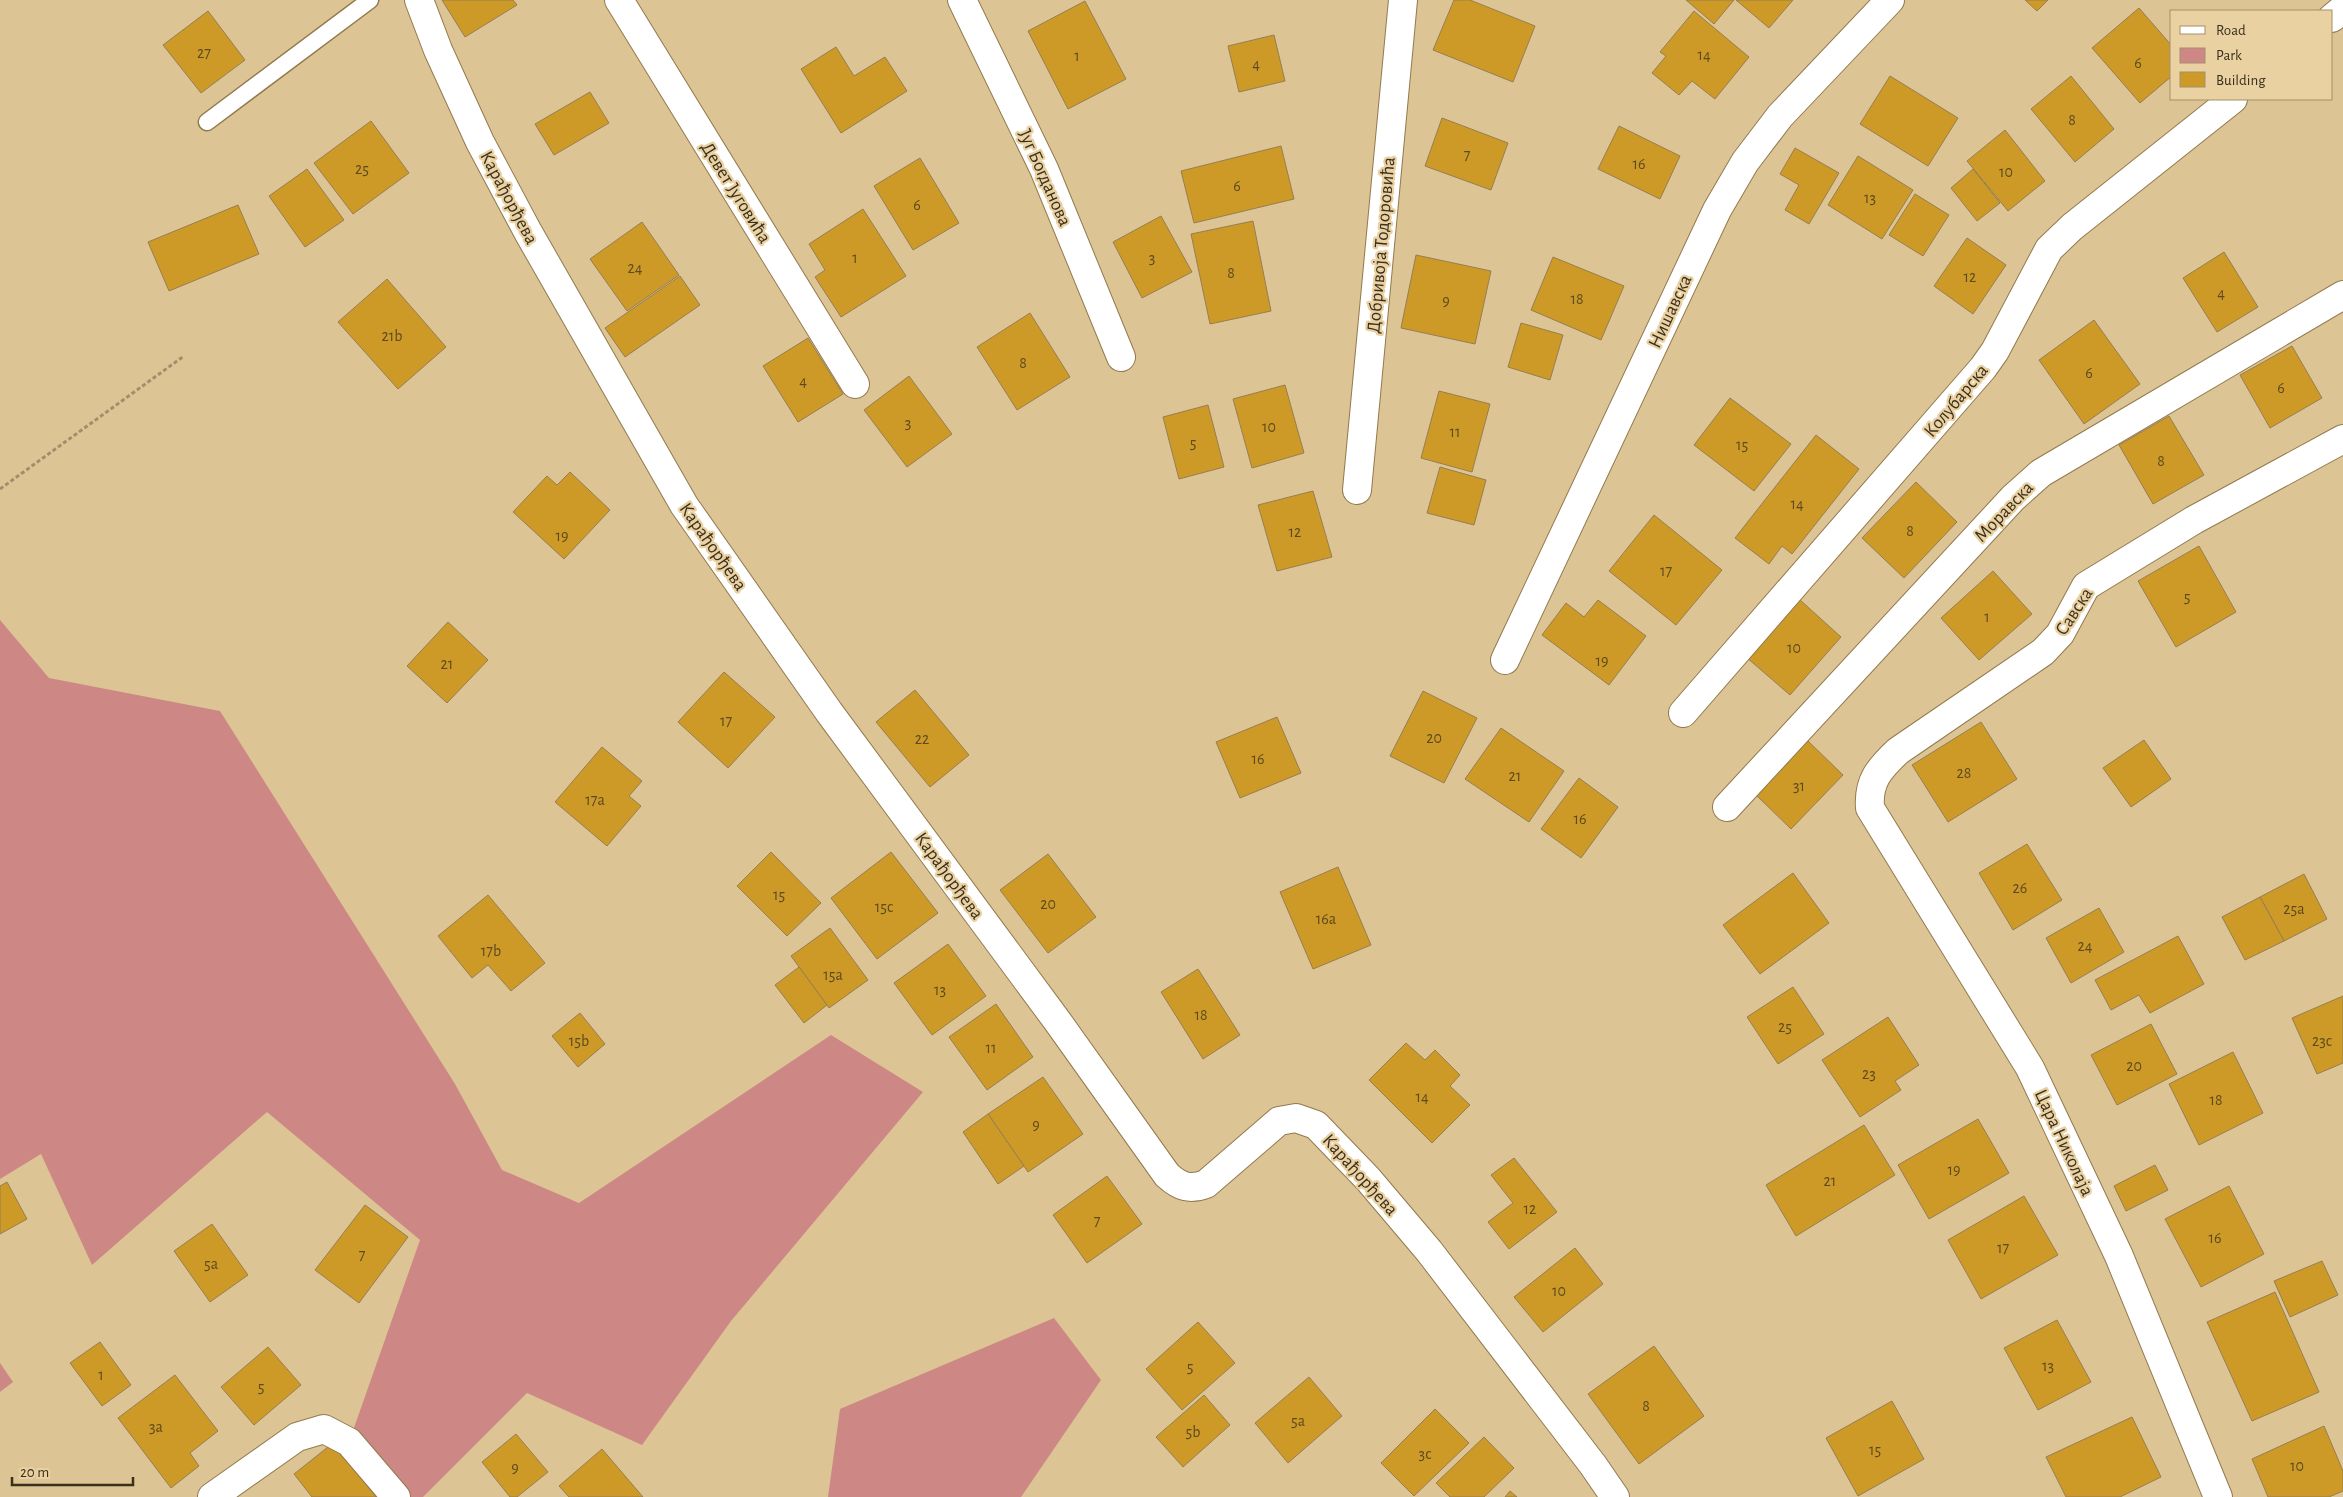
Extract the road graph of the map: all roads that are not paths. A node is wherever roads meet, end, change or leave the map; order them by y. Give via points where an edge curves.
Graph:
1 (370, 0) edge
2 (419, 0) edge
3 (619, 0) edge
4 (962, 0) edge
5 (1403, 0) edge
6 (1890, 0) edge
7 (2343, 9) edge
8 (2333, 17) edge
9 (2232, 100) edge
10 (207, 122) dead end
11 (2343, 295) edge
12 (1121, 357) dead end
13 (855, 384) dead end
14 (2343, 440) edge
15 (1357, 490) dead end
16 (1505, 660) dead end
17 (1683, 713) dead end
18 (1728, 807) dead end
19 (1870, 808) joint
20 (212, 1497) edge
21 (396, 1497) edge
22 (1616, 1497) edge
23 (2218, 1497) edge

1 - 10 lane
2 - 22 street, Карађорђева via 484,150 684,505 829,712 1167,1175 1186,1188 1196,1188 1206,1184 1278,1121 1296,1118 1316,1125 1429,1250
3 - 13 street, Девет Југовића
4 - 12 street, Југ Богданова via 1044,169
5 - 15 street, Добривоја Тодоровића
6 - 16 street, Нишавска via 1780,116 1745,162 1717,210
7 - 8 street
9 - 17 street, Колубарска via 2072,227 2049,249 1983,368
11 - 18 street, Моравска via 2041,473 2013,498
14 - 19 street, Савска via 2194,520 2086,586 2060,634 2043,652 1889,759 1871,784
19 - 23 street, Цара Николаја via 2030,1068 2119,1256
20 - 21 street via 297,1438 324,1429 350,1442

